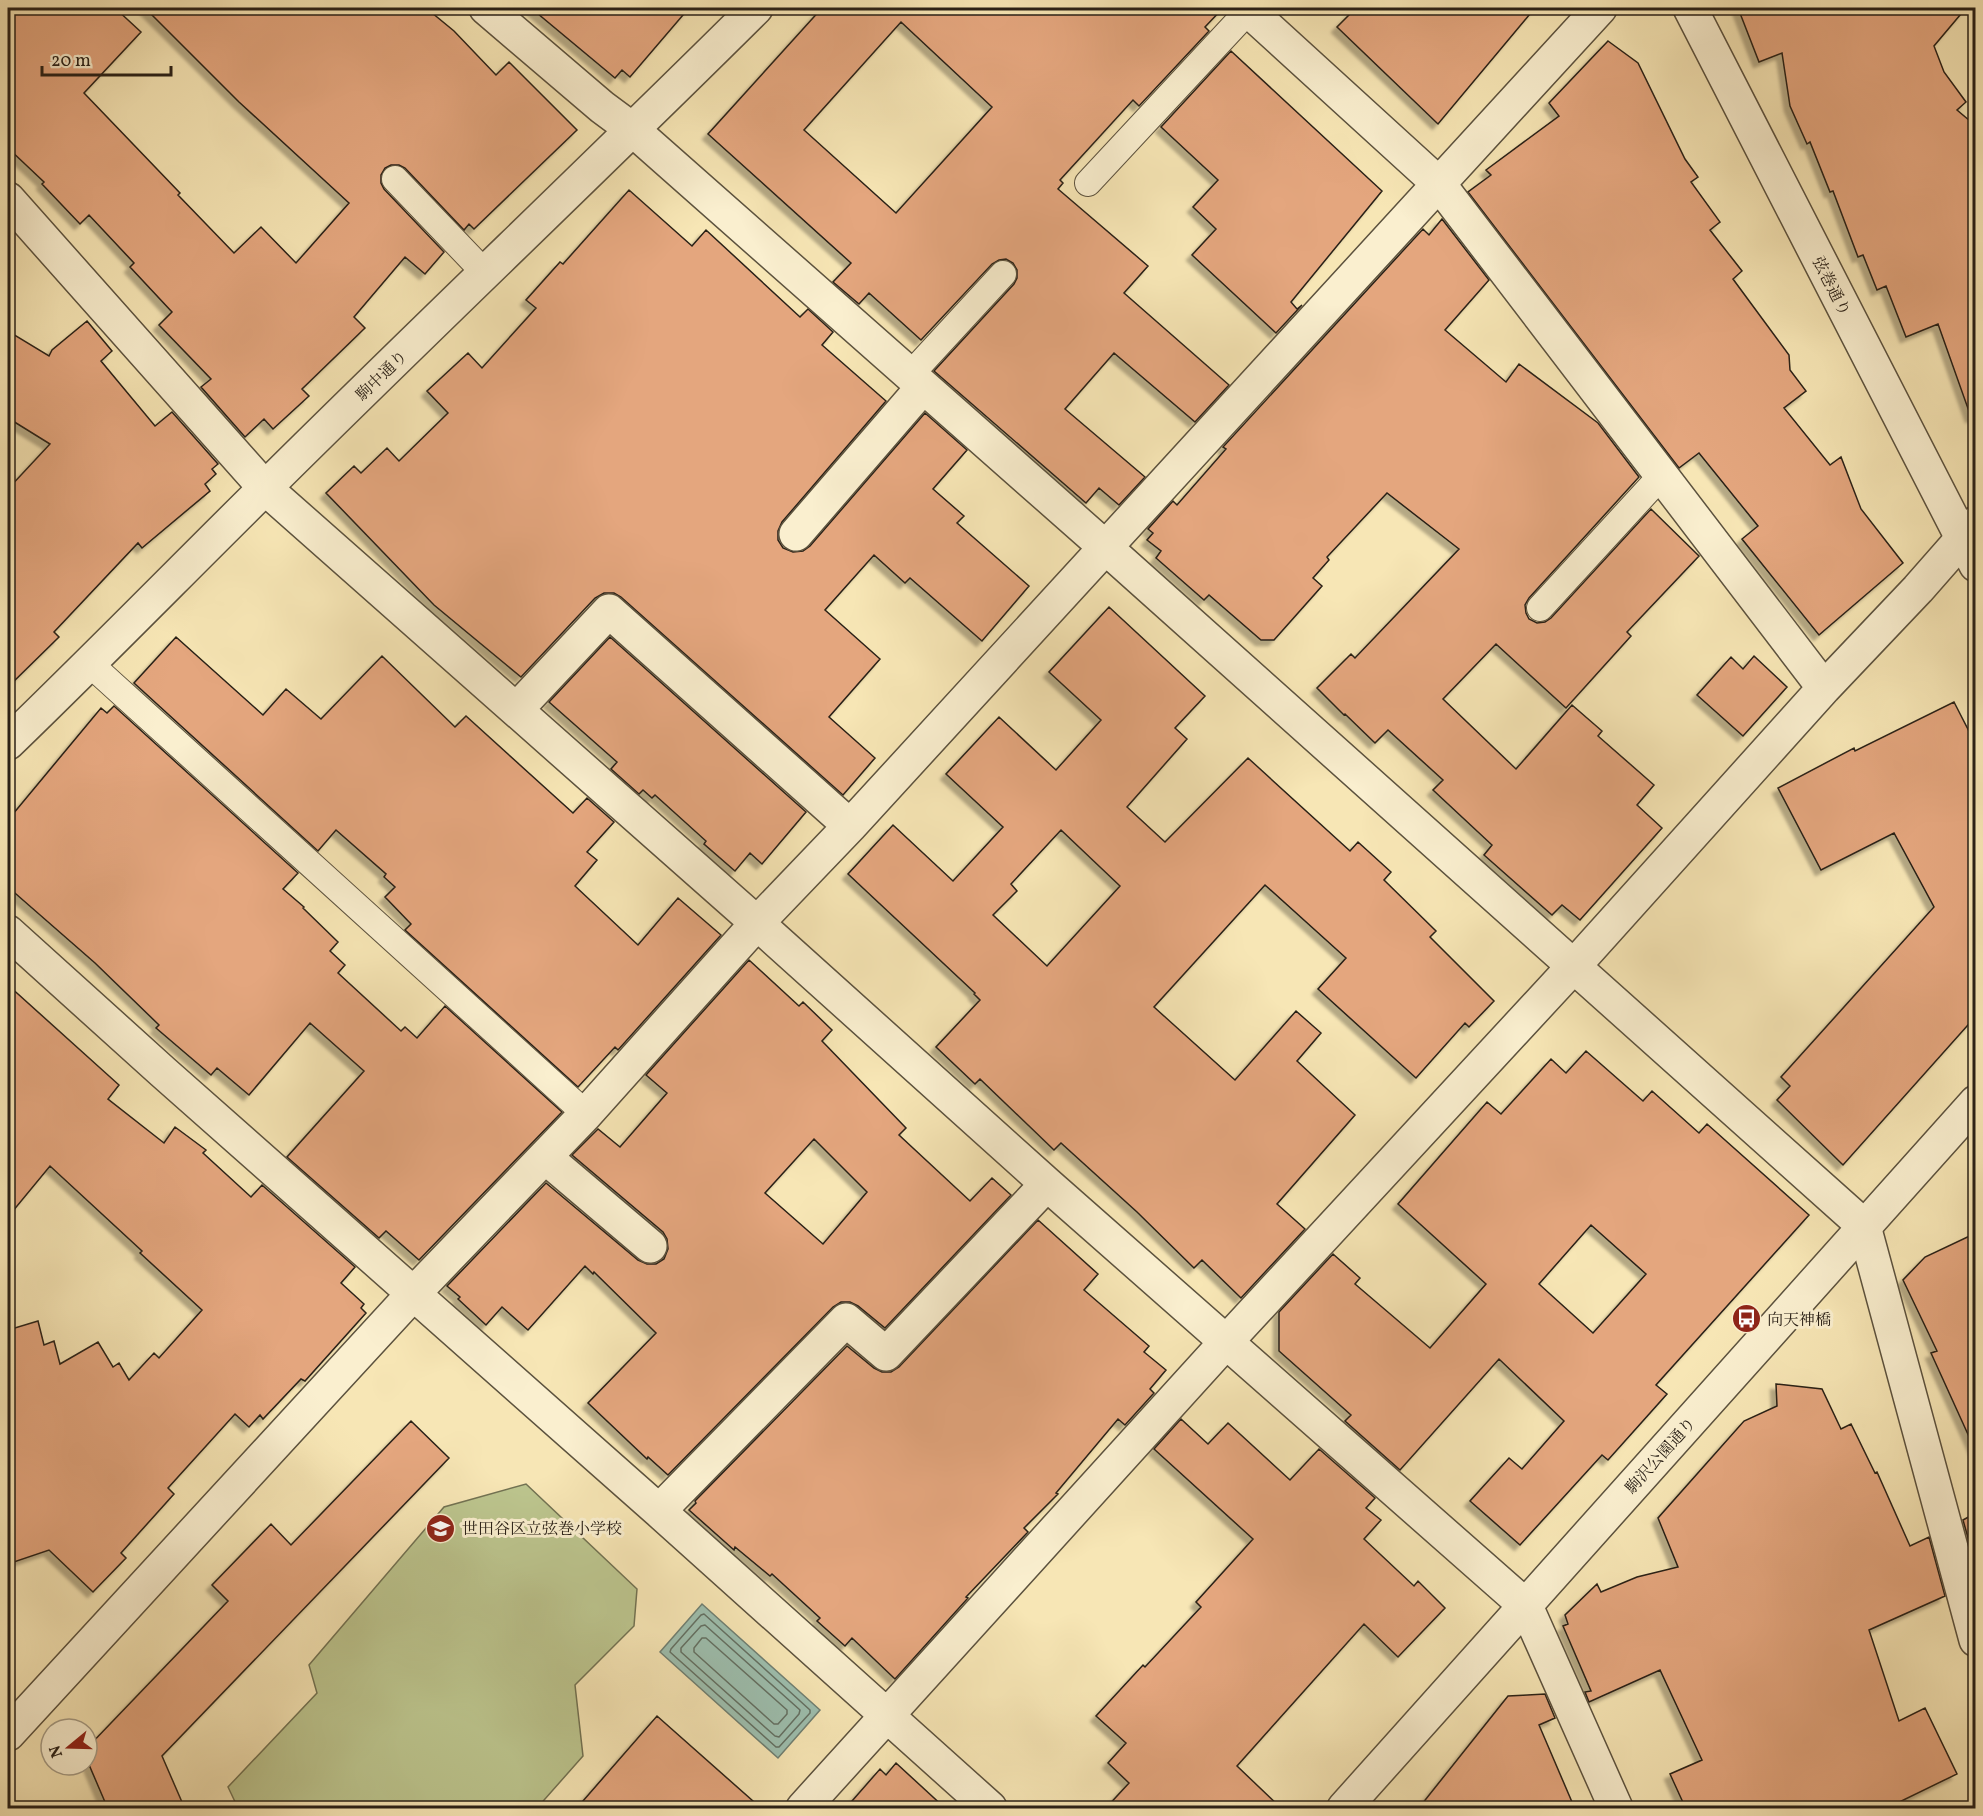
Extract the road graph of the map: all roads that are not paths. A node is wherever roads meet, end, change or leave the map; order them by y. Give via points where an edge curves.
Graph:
1 (486, 8) edge
2 (756, 8) edge
3 (1600, 8) edge
4 (1690, 8) edge
5 (1247, 9) edge
6 (633, 130) junction
7 (395, 179) dead end
8 (1088, 183) dead end
9 (1438, 184) junction
10 (8, 199) edge
11 (485, 273) junction
12 (1004, 274) dead end
13 (917, 381) junction
14 (1661, 476) junction
15 (265, 488) junction
16 (796, 534) dead end
17 (1971, 542) edge
18 (1105, 547) junction
19 (1540, 608) dead end
20 (90, 664) junction
21 (1824, 688) junction
22 (516, 710) junction
23 (8, 743) edge
24 (850, 826) junction
25 (758, 923) junction
26 (8, 932) edge
27 (1573, 967) junction
28 (1976, 1102) edge
29 (586, 1114) junction
30 (545, 1157) junction
31 (1047, 1184) junction
32 (1864, 1226) junction
33 (650, 1246) dead end
34 (413, 1294) junction
35 (1226, 1342) junction
36 (659, 1511) junction
37 (1966, 1567) edge
38 (1526, 1606) junction
39 (1976, 1640) edge
40 (887, 1717) junction
41 (8, 1734) edge
42 (803, 1809) edge
43 (990, 1809) edge
44 (1344, 1809) edge
45 (1616, 1809) edge

1 - 6 street
2 - 6 street, 駒中通り
3 - 9 street
4 - 17 street, 弦巻通り
5 - 8 lane
5 - 9 street
6 - 11 street, 駒中通り
6 - 13 street
7 - 11 lane
9 - 14 street
9 - 18 street
10 - 15 street
11 - 15 street, 駒中通り
12 - 13 lane
13 - 16 street
13 - 18 street
14 - 19 lane
14 - 21 street
15 - 20 street, 駒中通り
15 - 22 street
17 - 21 street via 1918,589
18 - 24 street
18 - 27 street
20 - 23 street, 駒中通り
20 - 29 lane
21 - 27 street
22 - 24 street via 609,611
22 - 25 street
24 - 25 street
25 - 29 street
25 - 31 street
26 - 34 street
27 - 32 street
27 - 35 street
28 - 32 street, 駒沢公園通り
29 - 30 street
30 - 33 street
30 - 34 street
31 - 35 street
31 - 36 street via 886,1354 846,1320
32 - 37 street
32 - 38 street, 駒沢公園通り
34 - 36 street
34 - 41 street
35 - 38 street
35 - 40 street
36 - 40 street
37 - 39 street
38 - 44 street, 駒沢公園通り
38 - 45 street
40 - 42 street
40 - 43 street

